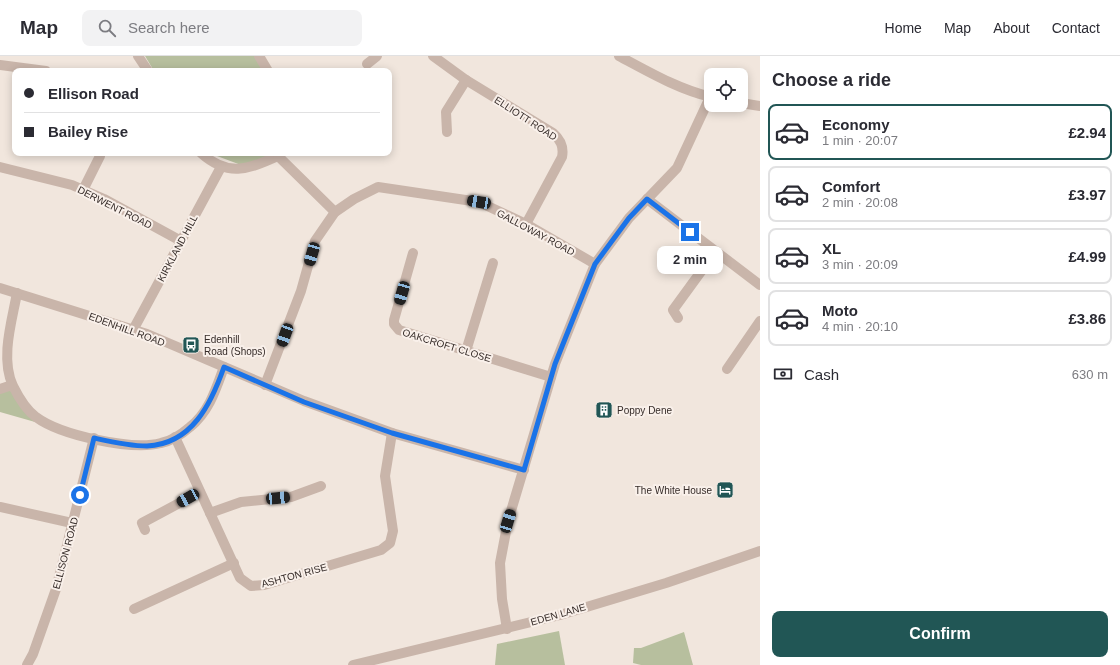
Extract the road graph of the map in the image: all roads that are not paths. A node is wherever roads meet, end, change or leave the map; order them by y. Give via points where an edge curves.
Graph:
1 (138, 56) edge
2 (259, 56) edge
3 (377, 56) edge
4 (619, 56) edge
5 (436, 57) edge
6 (635, 60) edge
7 (367, 64) dead end
8 (0, 65) edge
9 (23, 68) edge
10 (146, 68) edge
11 (266, 68) edge
12 (466, 80) junction
13 (704, 95) edge
14 (748, 104) edge
15 (760, 106) edge
16 (704, 110) edge
17 (447, 132) dead end
18 (100, 156) dead end
19 (204, 156) edge
20 (275, 156) edge
21 (281, 156) edge
22 (0, 167) edge
23 (221, 167) junction
24 (84, 190) junction
25 (647, 199) junction
26 (335, 212) junction
27 (526, 224) junction
28 (181, 241) junction
29 (716, 251) junction
30 (414, 253) dead end
31 (492, 263) dead end
32 (595, 264) junction
33 (760, 285) edge
34 (0, 288) edge
35 (17, 293) junction
36 (678, 318) dead end
37 (760, 322) edge
38 (133, 330) junction
39 (466, 351) junction
40 (224, 367) junction
41 (727, 369) dead end
42 (551, 377) junction
43 (12, 385) junction
44 (265, 385) junction
45 (0, 389) edge
46 (392, 433) junction
47 (175, 437) junction
48 (94, 438) junction
49 (524, 470) junction
50 (321, 486) dead end
51 (200, 492) junction
52 (0, 507) edge
53 (210, 513) junction
54 (72, 524) junction
55 (145, 530) dead end
56 (760, 551) edge
57 (234, 563) junction
58 (134, 609) dead end
59 (507, 628) junction
60 (27, 665) edge
61 (353, 665) edge

1 - 10 street
2 - 11 street
3 - 7 street
4 - 6 street
5 - 12 street, ELLIOTT ROAD
6 - 13 street via 674,85
8 - 9 street
12 - 17 street via 446,112
12 - 27 street, ELLIOTT ROAD via 553,133 561,142 562,157
14 - 15 street
16 - 25 street via 677,168
18 - 24 street
19 - 23 street
20 - 23 street via 252,168
21 - 26 street
22 - 24 street, DERWENT ROAD
23 - 28 street, KIRKLAND HILL
24 - 28 street, DERWENT ROAD
25 - 29 street
25 - 32 street via 629,218
26 - 27 street, GALLOWAY ROAD via 378,187 479,202
26 - 44 street, GALLOWAY ROAD via 315,241 301,291
27 - 32 street, GALLOWAY ROAD
28 - 38 street, KIRKLAND HILL
29 - 33 street
29 - 36 street via 673,310
30 - 39 street, OAKCROFT CLOSE via 394,324 399,330
31 - 39 street
32 - 42 street
34 - 35 street, EDENHILL ROAD
35 - 38 street, EDENHILL ROAD
35 - 43 street via 8,356
37 - 41 street
38 - 40 street, EDENHILL ROAD
39 - 42 street, OAKCROFT CLOSE
40 - 44 street, EDENHILL ROAD
40 - 47 street via 213,398 202,416 190,428
42 - 49 street
43 - 45 street
43 - 48 street via 35,417 55,429
44 - 46 street, EDENHILL ROAD via 304,402
46 - 49 street, EDENHILL ROAD
46 - 57 street, ASHTON RISE via 385,476 393,531 390,543 381,550 264,585 251,586 240,578
47 - 48 street via 147,446
47 - 51 street, ASHTON RISE
48 - 54 street, ELLISON ROAD
49 - 59 street via 508,521 500,562
50 - 53 street via 291,497 241,502
51 - 53 street, ASHTON RISE
51 - 55 street via 142,523
52 - 54 street
53 - 57 street, ASHTON RISE
54 - 60 street, ELLISON ROAD via 56,589
56 - 59 street, EDEN LANE via 666,583
57 - 58 street
59 - 61 street, EDEN LANE

